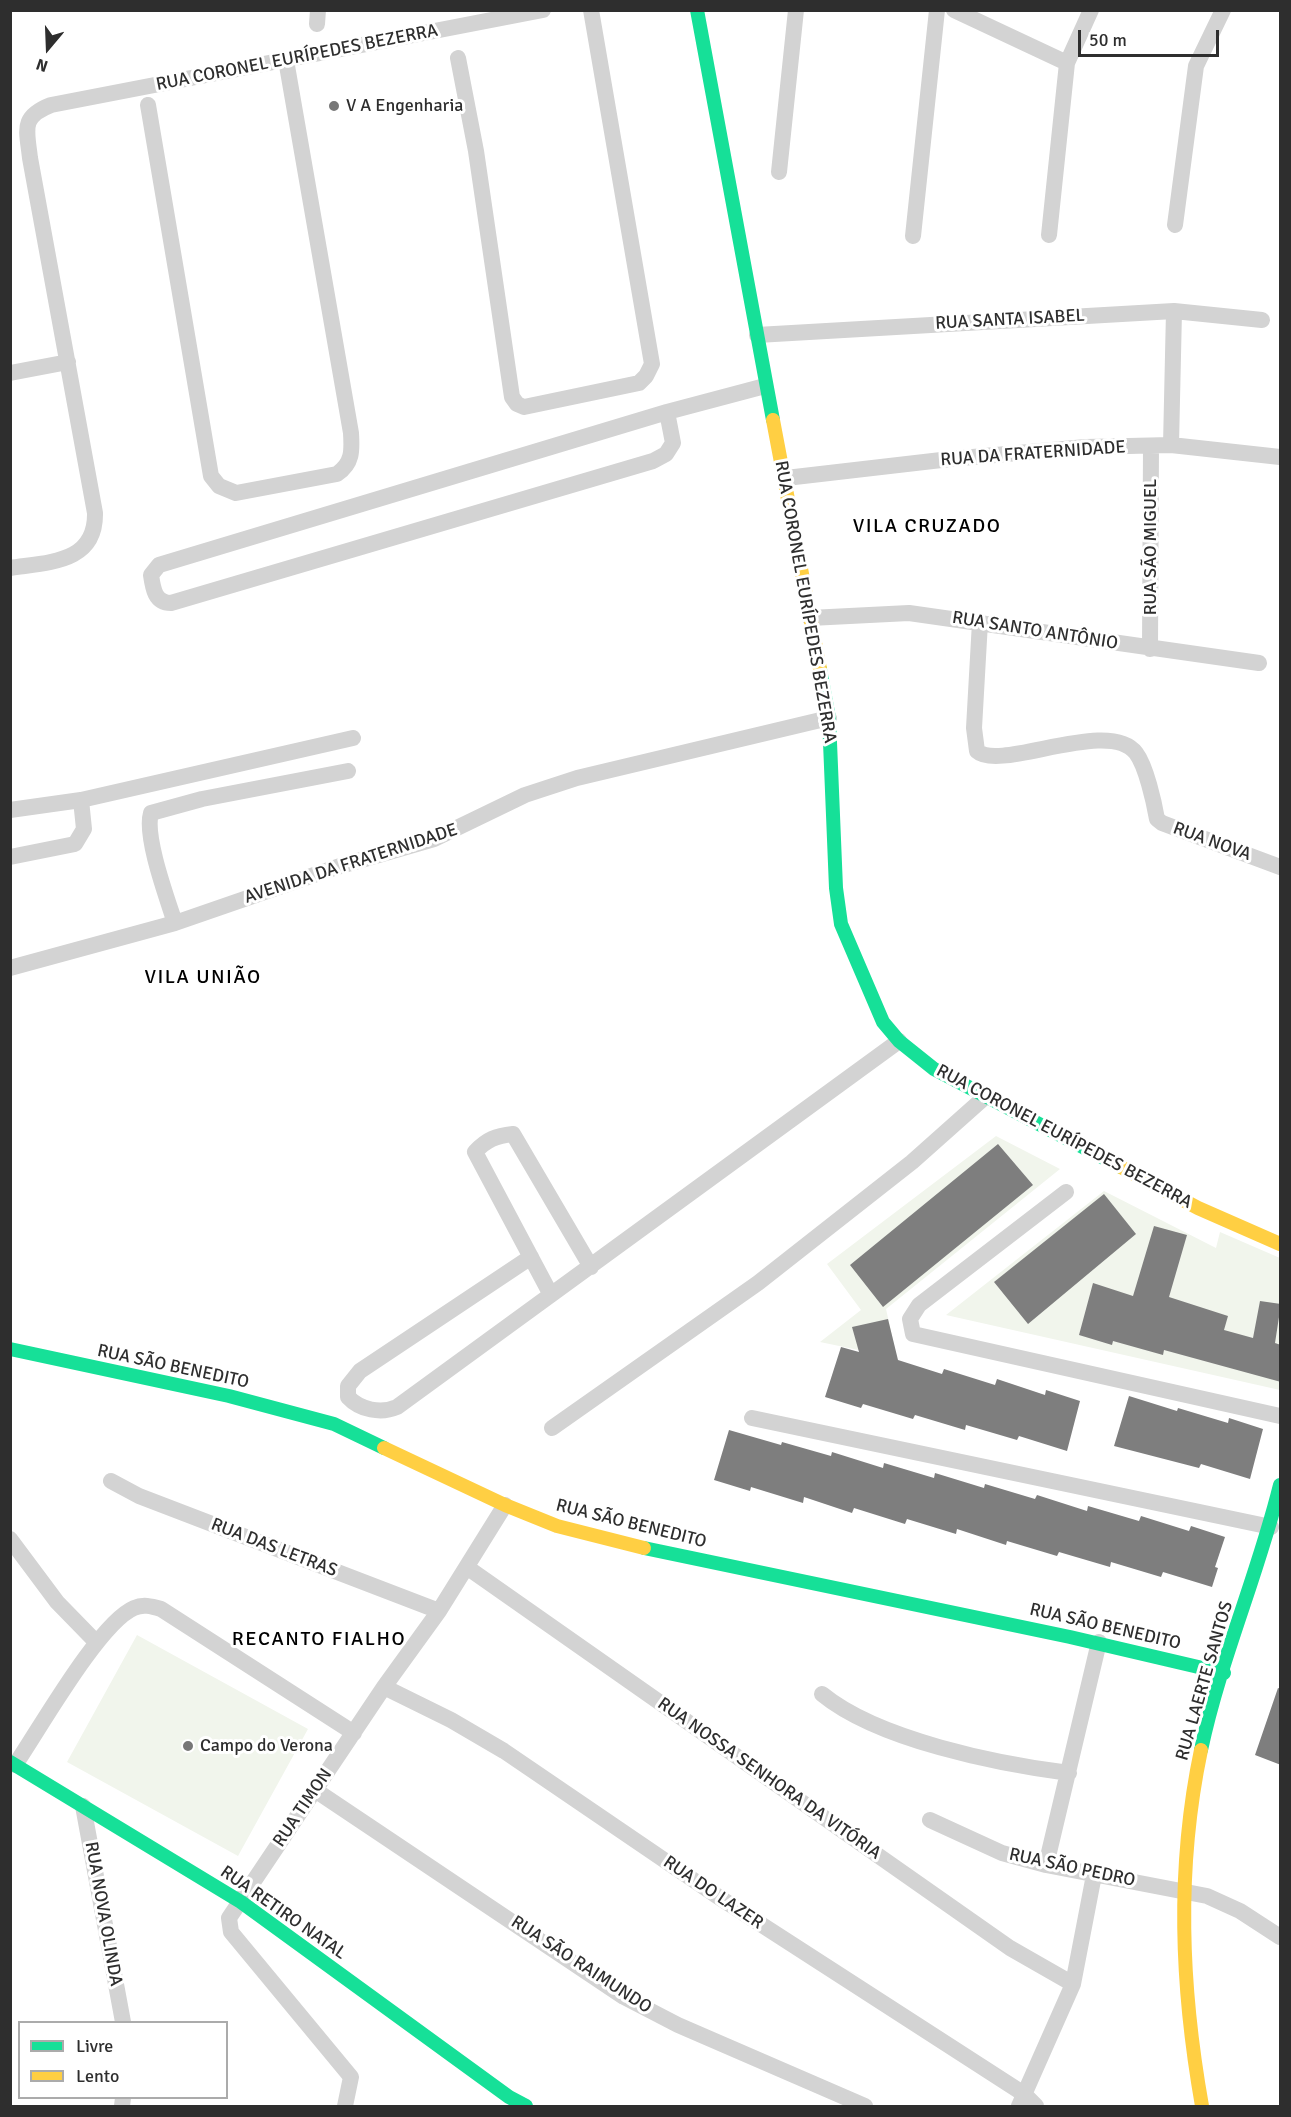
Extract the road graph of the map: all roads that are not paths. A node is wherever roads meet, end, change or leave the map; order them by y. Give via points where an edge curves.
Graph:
1 (543, 10) edge
2 (591, 10) edge
3 (696, 10) edge
4 (796, 10) edge
5 (937, 10) edge
6 (954, 10) edge
7 (1091, 10) edge
8 (1222, 10) edge
9 (458, 57) dead end
10 (286, 60) junction
11 (1067, 63) junction
12 (148, 105) dead end
13 (779, 172) dead end
14 (1175, 225) dead end
15 (1048, 235) dead end
16 (913, 236) dead end
17 (1174, 310) junction
18 (1263, 320) dead end
19 (757, 335) junction
20 (68, 362) junction
21 (10, 373) edge
22 (765, 386) junction
23 (667, 412) junction
24 (1171, 445) junction
25 (1151, 446) junction
26 (1281, 457) edge
27 (786, 478) junction
28 (10, 568) edge
29 (810, 618) junction
30 (980, 622) junction
31 (1150, 648) junction
32 (1259, 663) dead end
33 (829, 718) junction
34 (353, 738) dead end
35 (348, 771) dead end
36 (81, 800) junction
37 (10, 810) edge
38 (10, 857) edge
39 (1281, 867) edge
40 (175, 923) junction
41 (10, 968) edge
42 (899, 1041) junction
43 (985, 1097) junction
44 (1066, 1192) dead end
45 (1281, 1244) edge
46 (531, 1257) junction
47 (591, 1267) junction
48 (551, 1295) junction
49 (10, 1349) edge
50 (1281, 1416) edge
51 (752, 1418) dead end
52 (552, 1428) dead end
53 (111, 1481) dead end
54 (1281, 1485) edge
55 (506, 1505) junction
56 (1270, 1527) junction
57 (10, 1539) edge
58 (468, 1568) junction
59 (439, 1611) junction
60 (96, 1642) junction
61 (1099, 1642) junction
62 (1224, 1674) junction
63 (384, 1687) junction
64 (822, 1694) dead end
65 (354, 1732) junction
66 (13, 1763) edge
67 (1069, 1773) junction
68 (315, 1790) junction
69 (83, 1806) junction
70 (930, 1820) dead end
71 (1046, 1865) junction
72 (1094, 1875) junction
73 (1184, 1892) junction
74 (241, 1902) junction
75 (1281, 1937) edge
76 (1073, 1984) junction
77 (123, 2021) edge
78 (1021, 2100) edge
79 (508, 2102) edge
80 (345, 2106) edge
81 (526, 2106) edge
82 (865, 2106) edge
83 (1036, 2106) edge
84 (1202, 2106) edge

1 - 10 street, RUA CORONEL EURÍPEDES BEZERRA
2 - 9 street via 651,364 639,383 524,407 512,397 476,151
3 - 19 street, RUA CORONEL EURÍPEDES BEZERRA
4 - 13 street
5 - 16 street
6 - 11 street
7 - 11 street
8 - 14 street via 1196,66
10 - 12 street via 351,433 350,459 338,474 236,493 219,486 211,476
10 - 20 street, RUA CORONEL EURÍPEDES BEZERRA via 51,105 34,112 26,126
11 - 15 street
17 - 18 street, RUA SANTA ISABEL
17 - 19 street, RUA SANTA ISABEL
17 - 24 street
19 - 22 street, RUA CORONEL EURÍPEDES BEZERRA
20 - 21 street
20 - 28 street via 95,513 94,532 85,546 71,556
22 - 23 street
22 - 27 street, RUA CORONEL EURÍPEDES BEZERRA
23 - 23 street via 159,565 151,576 156,597 171,603 652,461 666,454 673,443
24 - 25 street, RUA DA FRATERNIDADE
24 - 26 street, RUA DA FRATERNIDADE
25 - 27 street, RUA DA FRATERNIDADE via 1086,447
25 - 31 street, RUA SÃO MIGUEL
27 - 29 street, RUA CORONEL EURÍPEDES BEZERRA
29 - 30 street, RUA SANTO ANTÔNIO via 909,613
29 - 33 street, RUA CORONEL EURÍPEDES BEZERRA
30 - 31 street, RUA SANTO ANTÔNIO
30 - 39 street, RUA NOVA via 974,728 977,751 999,756 1066,743 1111,742 1127,746 1140,759 1157,819 1162,823
31 - 32 street, RUA SANTO ANTÔNIO
33 - 40 street, AVENIDA DA FRATERNIDADE via 577,777 525,795 434,839 337,867
33 - 42 street, RUA CORONEL EURÍPEDES BEZERRA via 841,924 875,1009
34 - 36 street
35 - 40 street via 202,799 151,813 148,822
36 - 37 street
36 - 38 street via 84,829 75,844
40 - 41 street, AVENIDA DA FRATERNIDADE
42 - 43 street, RUA CORONEL EURÍPEDES BEZERRA via 934,1068
42 - 47 street
43 - 45 street, RUA CORONEL EURÍPEDES BEZERRA via 1198,1208
43 - 52 street via 912,1162 758,1283
44 - 50 street via 919,1305 910,1319 913,1334
46 - 47 street via 475,1152 496,1136 513,1134
46 - 48 street
46 - 48 street via 360,1371 348,1386 348,1397 378,1411 397,1407
47 - 48 street
49 - 55 street, RUA SÃO BENEDITO via 229,1396 334,1424
51 - 56 street
53 - 59 street, RUA DAS LETRAS via 138,1496
54 - 56 street, RUA LAERTE SANTOS
55 - 58 street, RUA TIMON
55 - 61 street, RUA SÃO BENEDITO via 557,1526 607,1540
56 - 62 street, RUA LAERTE SANTOS
57 - 60 street via 57,1602
58 - 59 street, RUA TIMON
58 - 76 street, RUA NOSSA SENHORA DA VITÓRIA via 1010,1948
59 - 63 street, RUA TIMON
60 - 65 street via 132,1609 161,1609
60 - 66 street
61 - 62 street, RUA SÃO BENEDITO
61 - 67 street
62 - 73 street, RUA LAERTE SANTOS via 1196,1774
63 - 65 street, RUA TIMON
63 - 78 street, RUA DO LAZER via 504,1751
64 - 67 street via 839,1708 909,1736 1019,1765
65 - 68 street, RUA TIMON
66 - 69 street, RUA RETIRO NATAL
67 - 71 street
68 - 74 street, RUA TIMON
68 - 82 street, RUA SÃO RAIMUNDO via 624,1997 678,2025
69 - 74 street, RUA RETIRO NATAL
69 - 77 street, RUA NOVA OLINDA
70 - 71 street, RUA SÃO PEDRO via 1002,1853
71 - 72 street, RUA SÃO PEDRO
72 - 73 street, RUA SÃO PEDRO
72 - 76 street
73 - 75 street, RUA SÃO PEDRO via 1207,1896 1240,1911
73 - 84 street, RUA LAERTE SANTOS via 1187,1996
74 - 79 street, RUA RETIRO NATAL
74 - 80 street, RUA TIMON via 229,1918 231,1932 351,2076
76 - 78 street
78 - 83 street, RUA DO LAZER
79 - 81 street, RUA RETIRO NATAL

